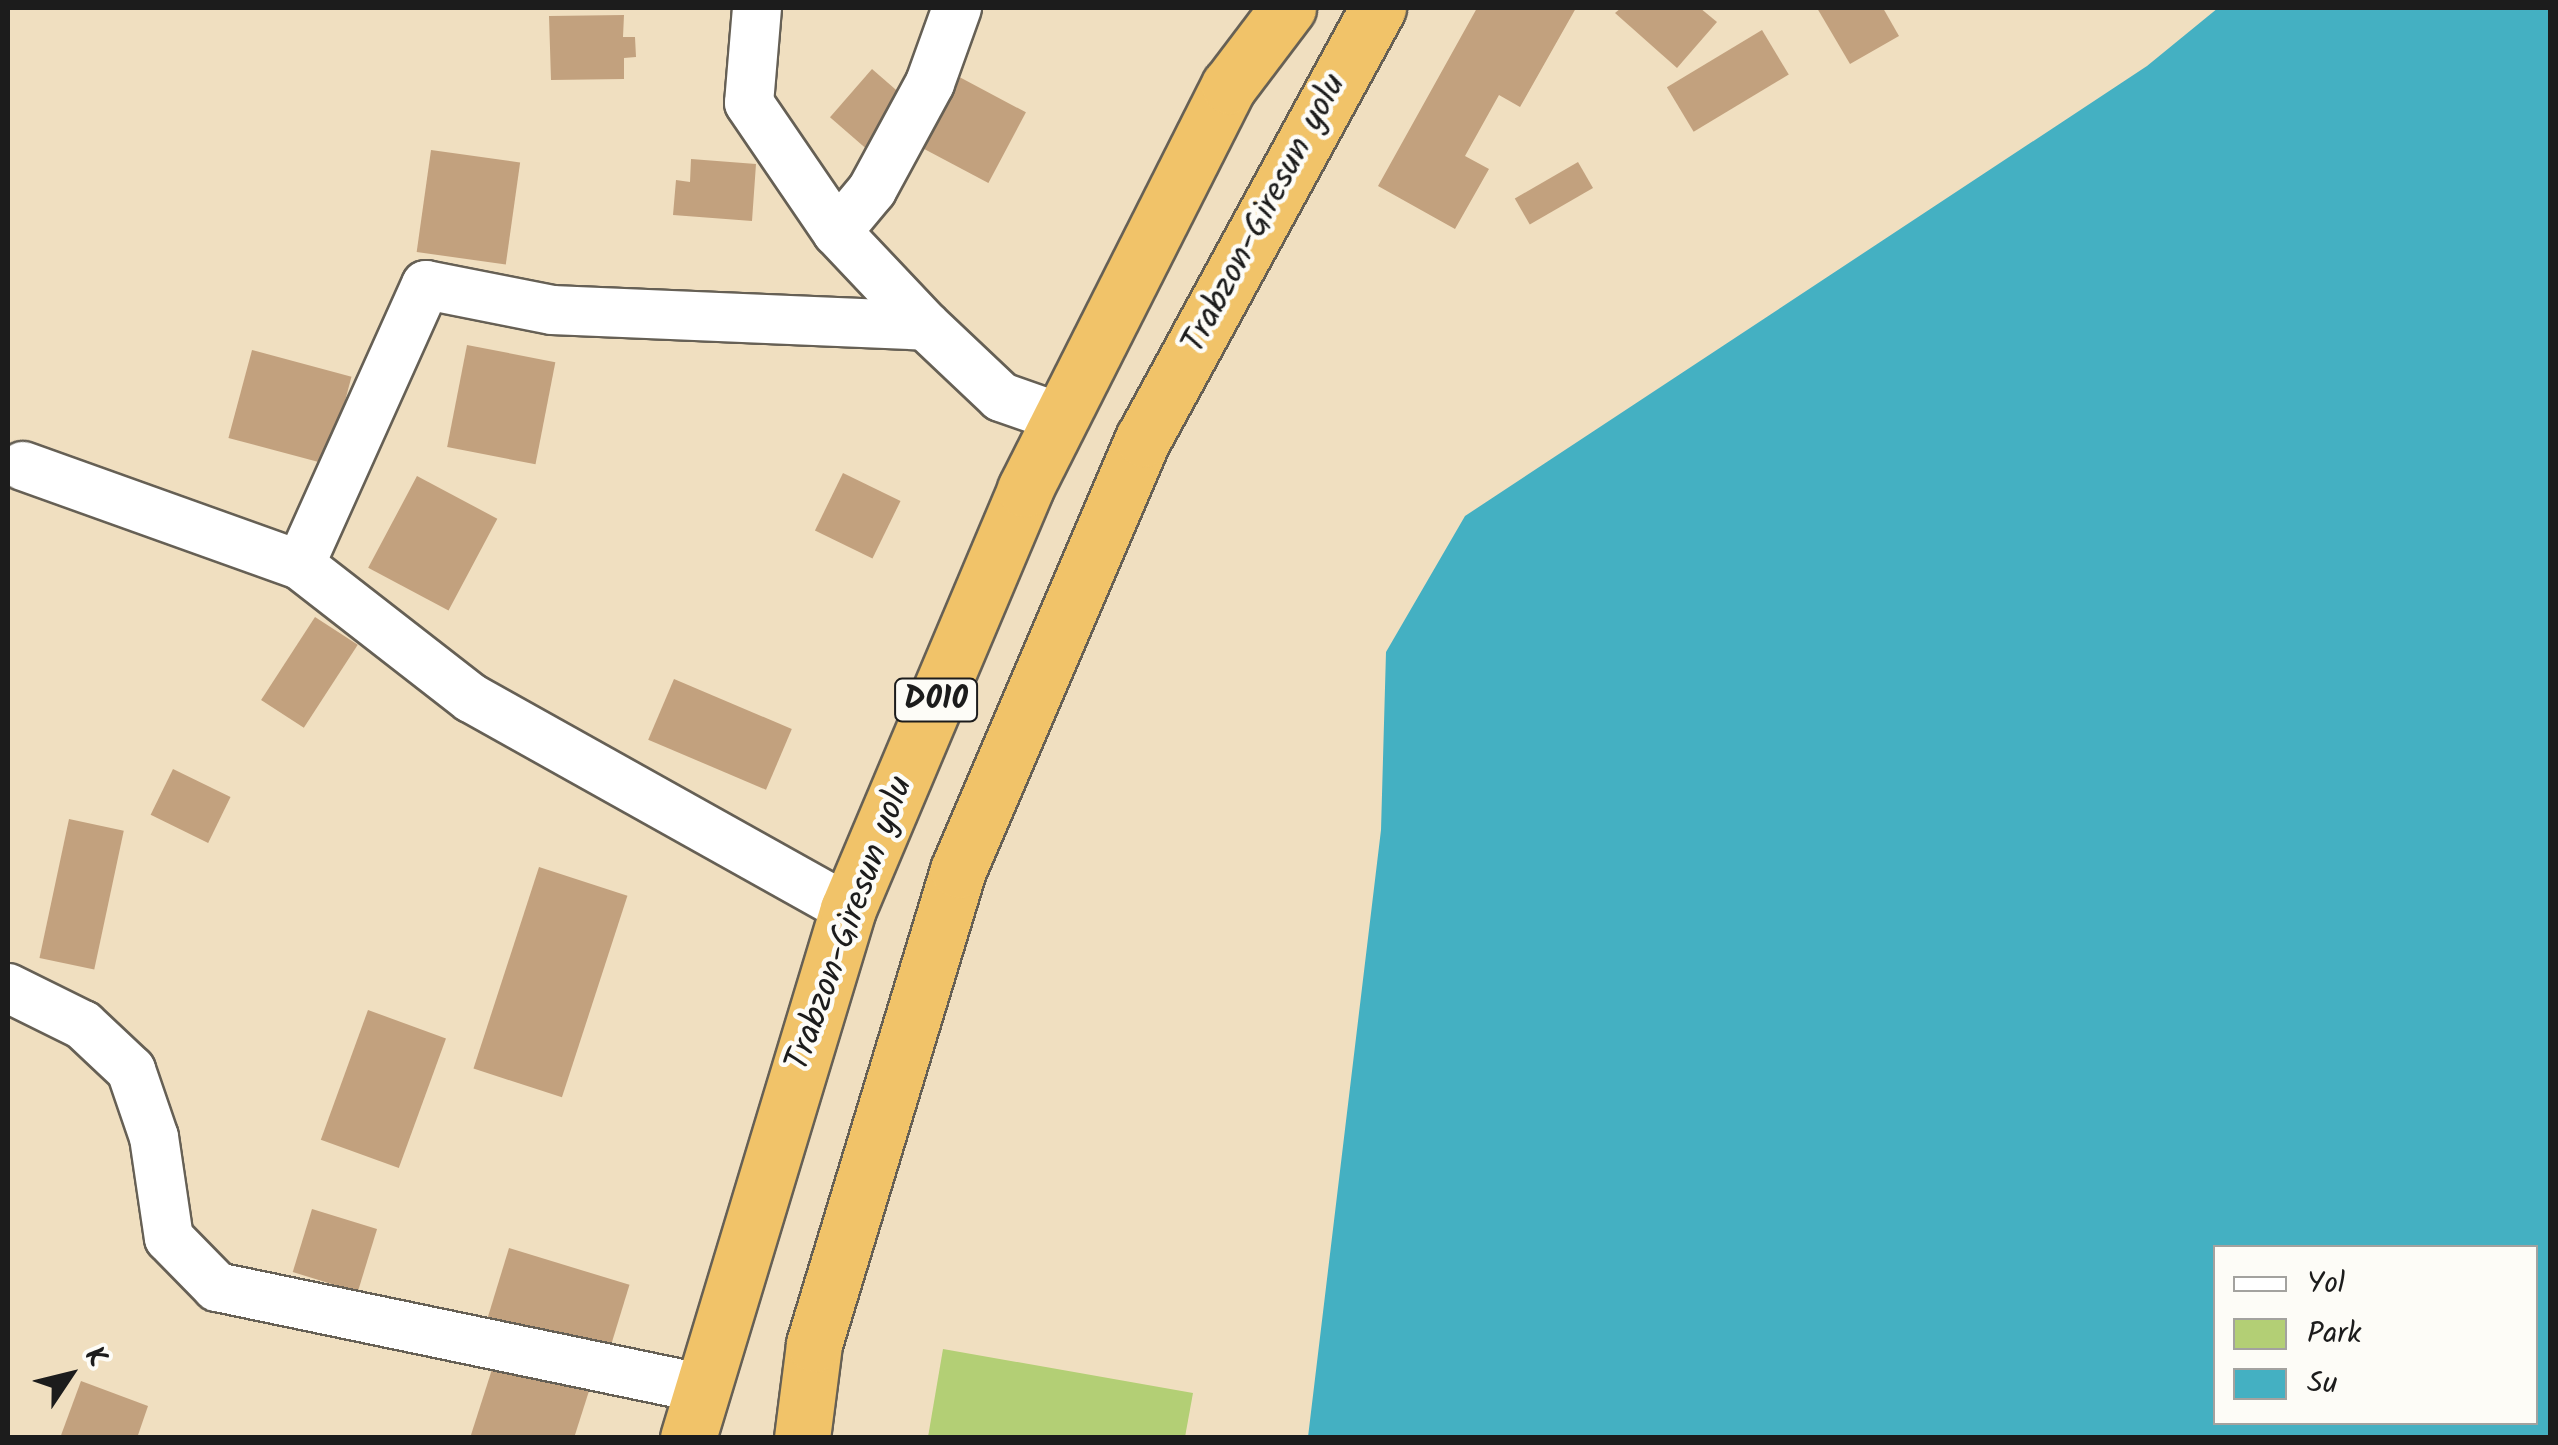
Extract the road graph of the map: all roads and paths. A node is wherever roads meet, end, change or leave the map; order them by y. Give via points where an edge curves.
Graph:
1 (757, 8) edge
2 (957, 8) edge
3 (1288, 8) edge
4 (1378, 8) edge
5 (837, 232) junction
6 (926, 326) junction
7 (1061, 418) junction
8 (23, 466) dead end
9 (300, 565) junction
10 (848, 909) junction
11 (8, 988) edge
12 (694, 1413) edge
13 (802, 1438) edge

1 - 5 street via 749,103
2 - 5 street via 930,83 872,190
3 - 7 highway, Trabzon-Giresun yolu / D010 via 1229,86
4 - 13 highway, Trabzon-Giresun yolu / D010 via 1144,439 958,870 814,1344
5 - 6 street
6 - 7 street via 1002,397
6 - 9 street via 552,310 426,285
7 - 10 highway, Trabzon-Giresun yolu / D010
8 - 9 street
9 - 10 street via 471,698
10 - 12 highway, Trabzon-Giresun yolu / D010
11 - 12 street via 83,1025 131,1070 154,1137 170,1238 217,1288

